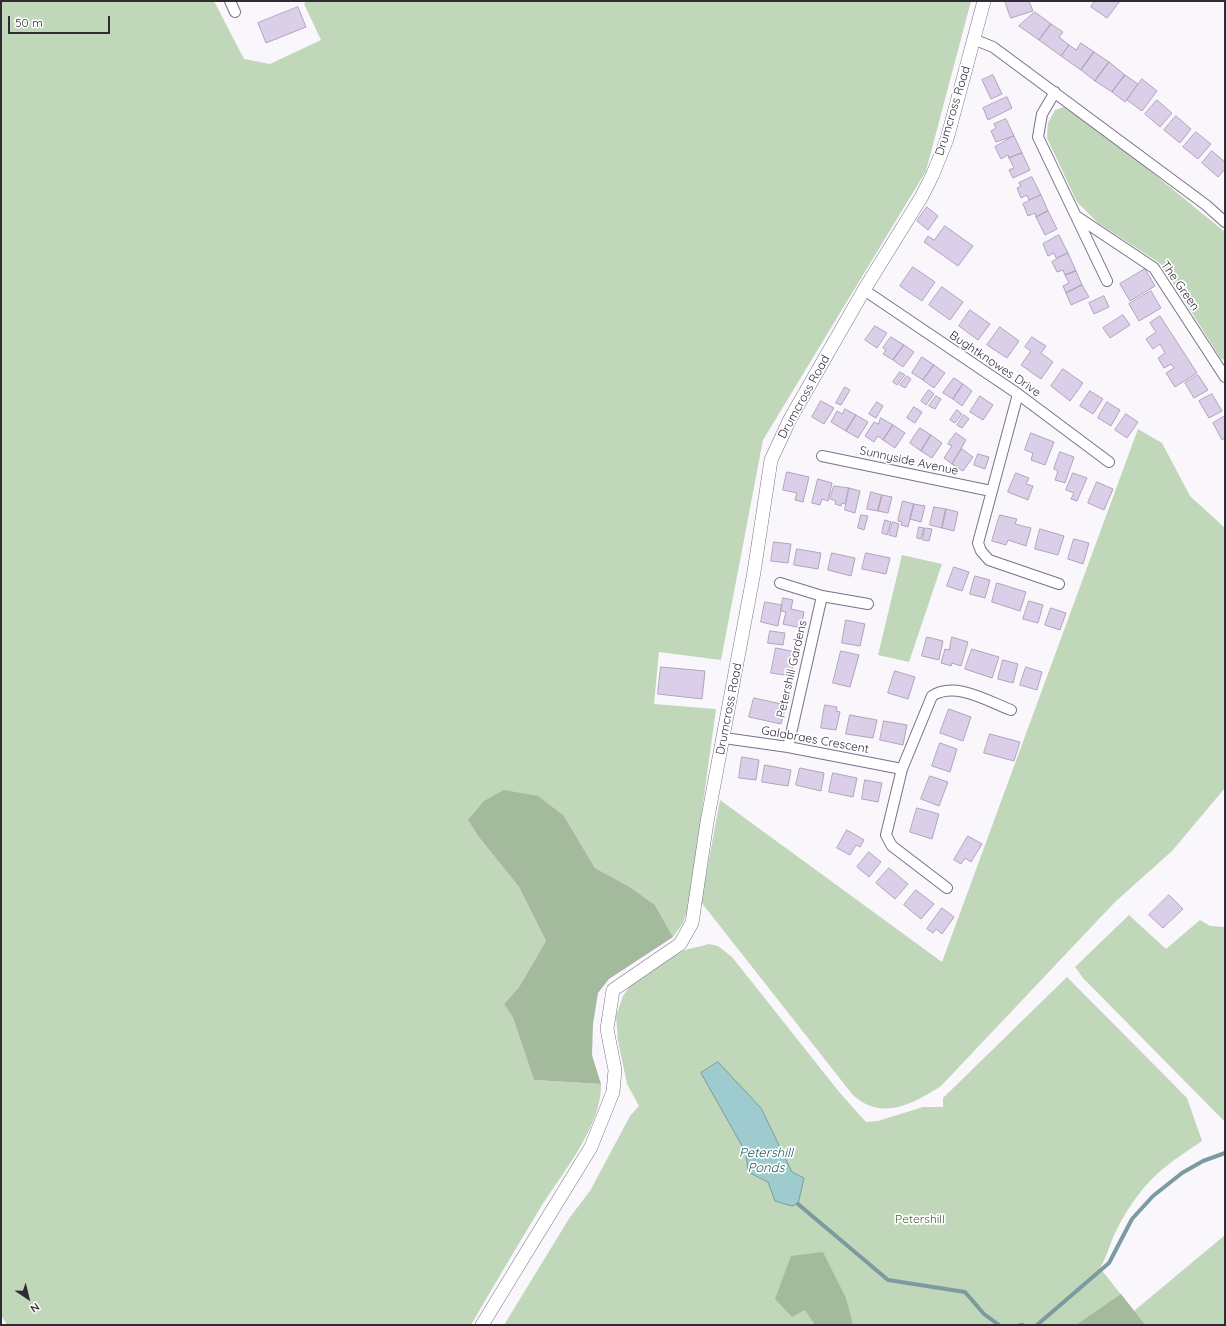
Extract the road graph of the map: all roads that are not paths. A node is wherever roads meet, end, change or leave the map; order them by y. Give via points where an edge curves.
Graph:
1 (230, 1) edge
2 (984, 1) edge
3 (235, 12) dead end
4 (973, 39) junction
5 (1054, 92) junction
6 (1076, 216) junction
7 (1225, 222) edge
8 (1107, 281) dead end
9 (864, 290) junction
10 (1225, 376) edge
11 (1018, 394) junction
12 (822, 456) dead end
13 (1109, 462) dead end
14 (991, 491) junction
15 (780, 583) dead end
16 (1059, 584) dead end
17 (822, 596) junction
18 (868, 604) dead end
19 (1011, 710) dead end
20 (724, 738) junction
21 (788, 747) junction
22 (902, 769) junction
23 (947, 888) dead end
24 (482, 1325) edge

1 - 3 street
2 - 4 street, Drumcross Road
4 - 5 street via 993,47
4 - 9 street, Drumcross Road via 947,139 933,174
5 - 6 street via 1042,114 1038,137
5 - 7 street via 1206,205
6 - 8 street
6 - 10 street, The Green via 1154,268
9 - 11 street, Bughtknowes Drive
9 - 20 street, Drumcross Road via 790,419 771,460
11 - 13 street, Bughtknowes Drive
11 - 14 street
12 - 14 street, Sunnyside Avenue
14 - 16 street via 978,543 981,551 989,560
15 - 17 street
17 - 18 street
17 - 21 street, Petershill Gardens
19 - 22 street via 957,690 941,690 932,696
20 - 21 street, Galabraes Crescent
20 - 24 street, Drumcross Road via 707,822 692,923 680,944 613,990 607,1029 615,1070 613,1092 591,1147
21 - 22 street, Galabraes Crescent
22 - 23 street via 886,835 892,846

